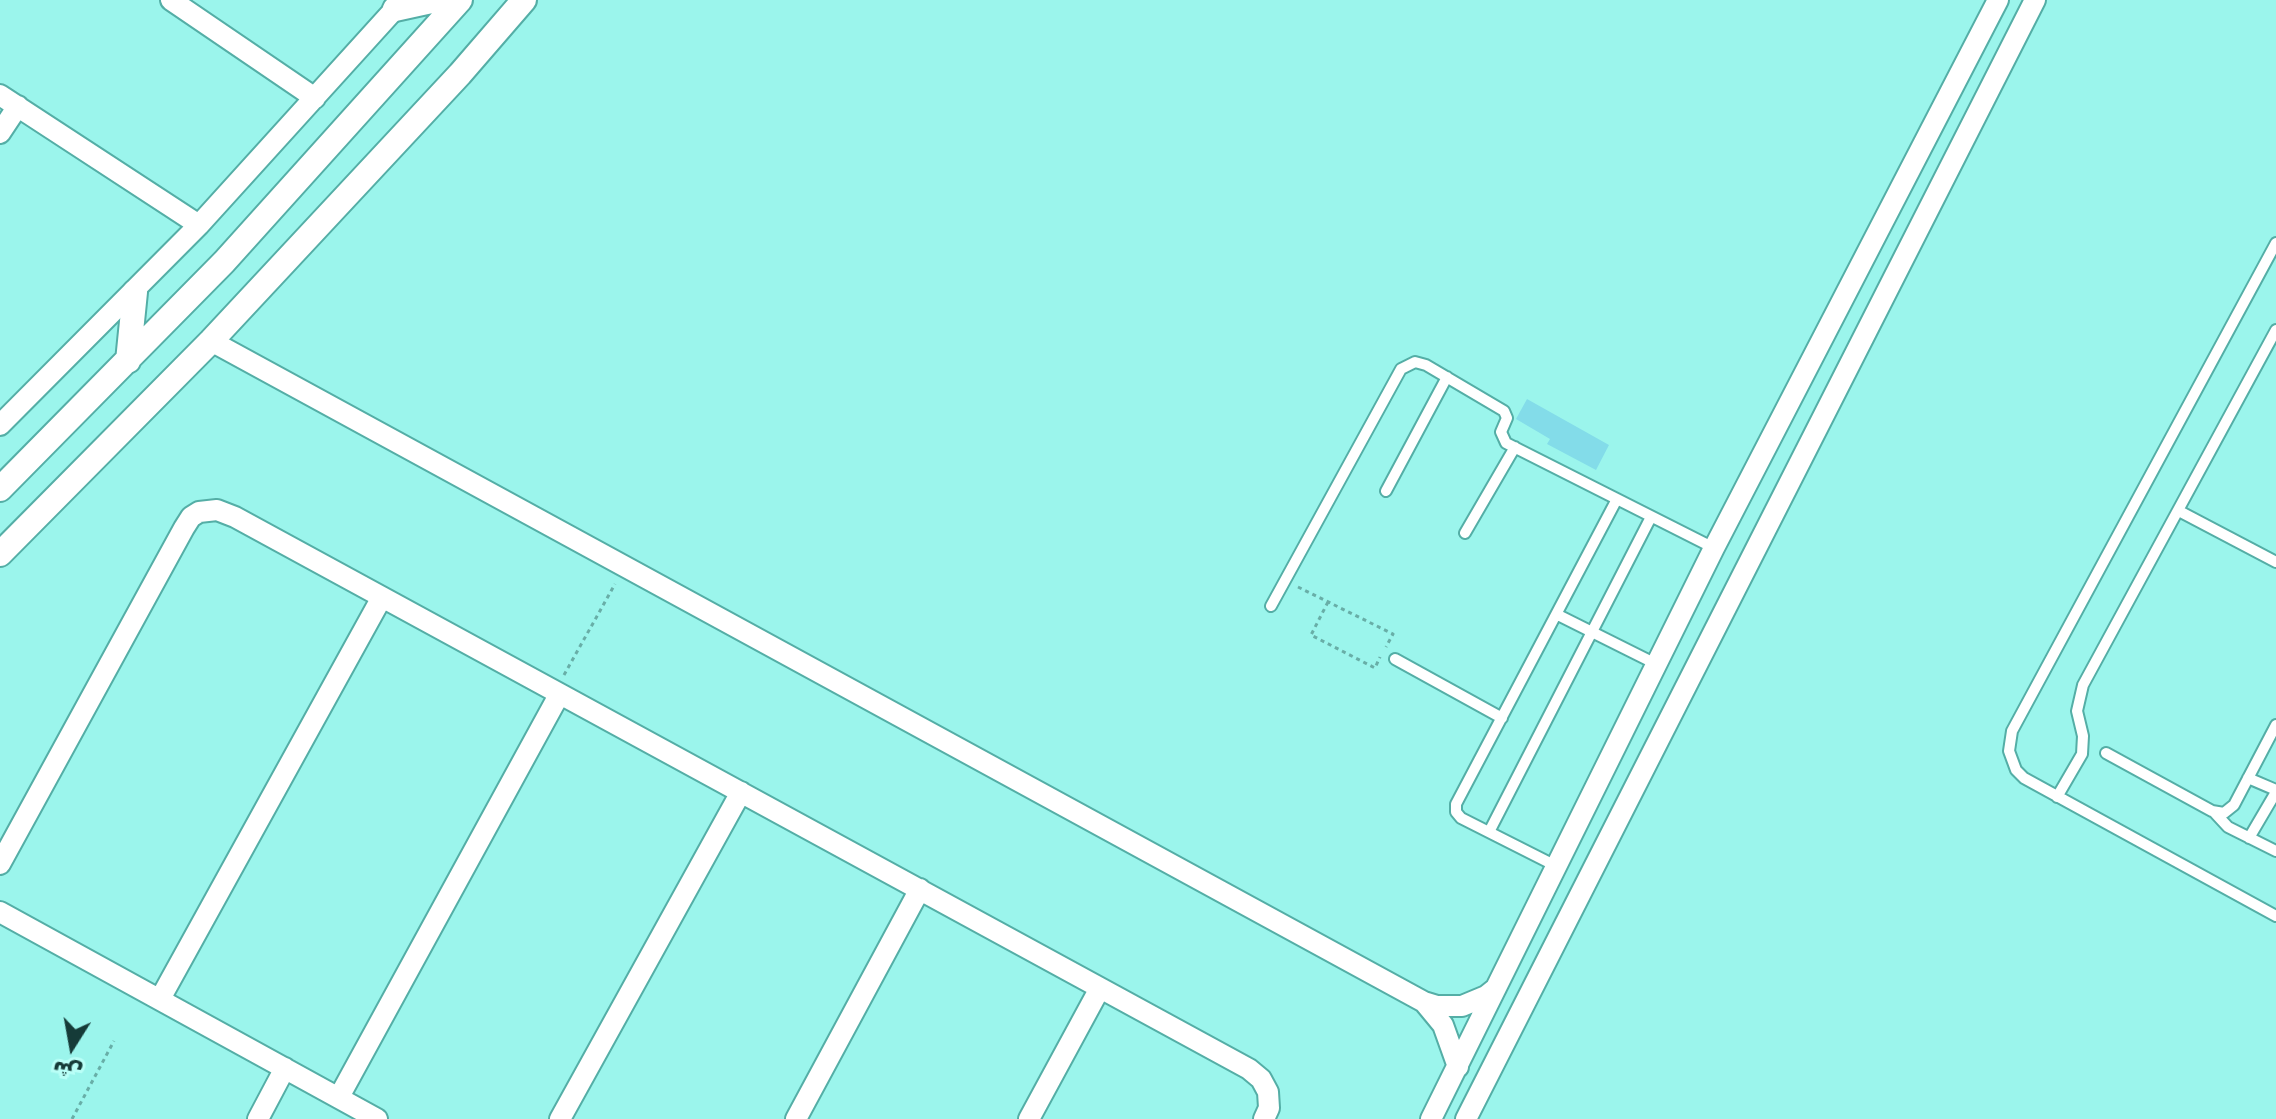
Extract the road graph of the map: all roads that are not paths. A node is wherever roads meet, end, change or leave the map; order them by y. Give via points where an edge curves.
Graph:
1 (171, 0) edge
2 (436, 0) edge
3 (460, 0) edge
4 (524, 0) edge
5 (1998, 0) edge
6 (2035, 0) edge
7 (399, 4) edge
8 (193, 6) edge
9 (315, 98) junction
10 (9, 100) edge
11 (0, 133) edge
12 (199, 225) junction
13 (2276, 243) edge
14 (135, 292) junction
15 (2276, 330) edge
16 (211, 341) junction
17 (128, 361) junction
18 (1447, 377) junction
19 (0, 425) edge
20 (1515, 447) junction
21 (0, 489) edge
22 (1386, 491) dead end
23 (1617, 499) junction
24 (2179, 511) junction
25 (1651, 517) junction
26 (1465, 533) dead end
27 (1714, 548) junction
28 (0, 554) edge
29 (2273, 559) edge
30 (382, 597) junction
31 (1271, 606) dead end
32 (1558, 615) junction
33 (1593, 632) junction
34 (1395, 659) dead end
35 (1656, 664) junction
36 (557, 693) junction
37 (1502, 718) junction
38 (2276, 725) edge
39 (2106, 753) dead end
40 (2248, 778) junction
41 (2276, 791) edge
42 (741, 792) junction
43 (2057, 797) junction
44 (2215, 813) junction
45 (1489, 832) junction
46 (2249, 838) junction
47 (2276, 851) edge
48 (0, 864) edge
49 (1556, 866) junction
50 (920, 889) junction
51 (0, 912) edge
52 (2276, 916) edge
53 (1100, 988) junction
54 (1496, 988) junction
55 (160, 999) junction
56 (1424, 1002) junction
57 (1458, 1067) junction
58 (285, 1068) junction
59 (339, 1097) junction
60 (258, 1119) edge
61 (377, 1119) edge
62 (560, 1119) edge
63 (796, 1119) edge
64 (1029, 1119) edge
65 (1264, 1119) edge
66 (1431, 1119) edge
67 (1466, 1119) edge

1 - 8 street
2 - 7 street
3 - 17 street via 271,212
4 - 16 street
5 - 27 street
6 - 67 street
7 - 9 street
8 - 9 street
9 - 12 street
10 - 11 street
10 - 12 street
12 - 14 street
13 - 43 lane via 2012,731 2009,751 2016,770
14 - 17 street
14 - 19 street
15 - 24 lane
16 - 28 street
16 - 56 street
17 - 21 street
18 - 20 lane via 1504,411 1502,436
18 - 22 lane
18 - 31 lane via 1421,363 1401,369
20 - 23 lane
20 - 26 lane
23 - 25 lane
23 - 32 lane
24 - 29 lane
24 - 43 lane via 2080,692 2082,754
25 - 27 lane
25 - 33 lane
27 - 35 street
30 - 36 street
30 - 48 street via 225,512 208,510 191,517
30 - 55 street
32 - 33 lane
32 - 37 lane
33 - 35 lane
33 - 45 lane
34 - 37 lane
35 - 49 street
36 - 42 street
36 - 59 street
37 - 45 lane via 1455,808 1461,818
38 - 40 lane
39 - 44 lane
40 - 41 lane
40 - 44 lane via 2232,808
41 - 46 lane
42 - 50 street
42 - 62 street
43 - 52 lane
44 - 46 lane
45 - 49 lane
46 - 47 lane
49 - 54 street
50 - 53 street
50 - 63 street
51 - 55 street
53 - 64 street
53 - 65 street via 1255,1073 1268,1092
54 - 56 street via 1462,1006
54 - 57 street
55 - 58 street
56 - 57 street via 1450,1038
57 - 66 street
58 - 59 street
58 - 60 street
59 - 61 street

